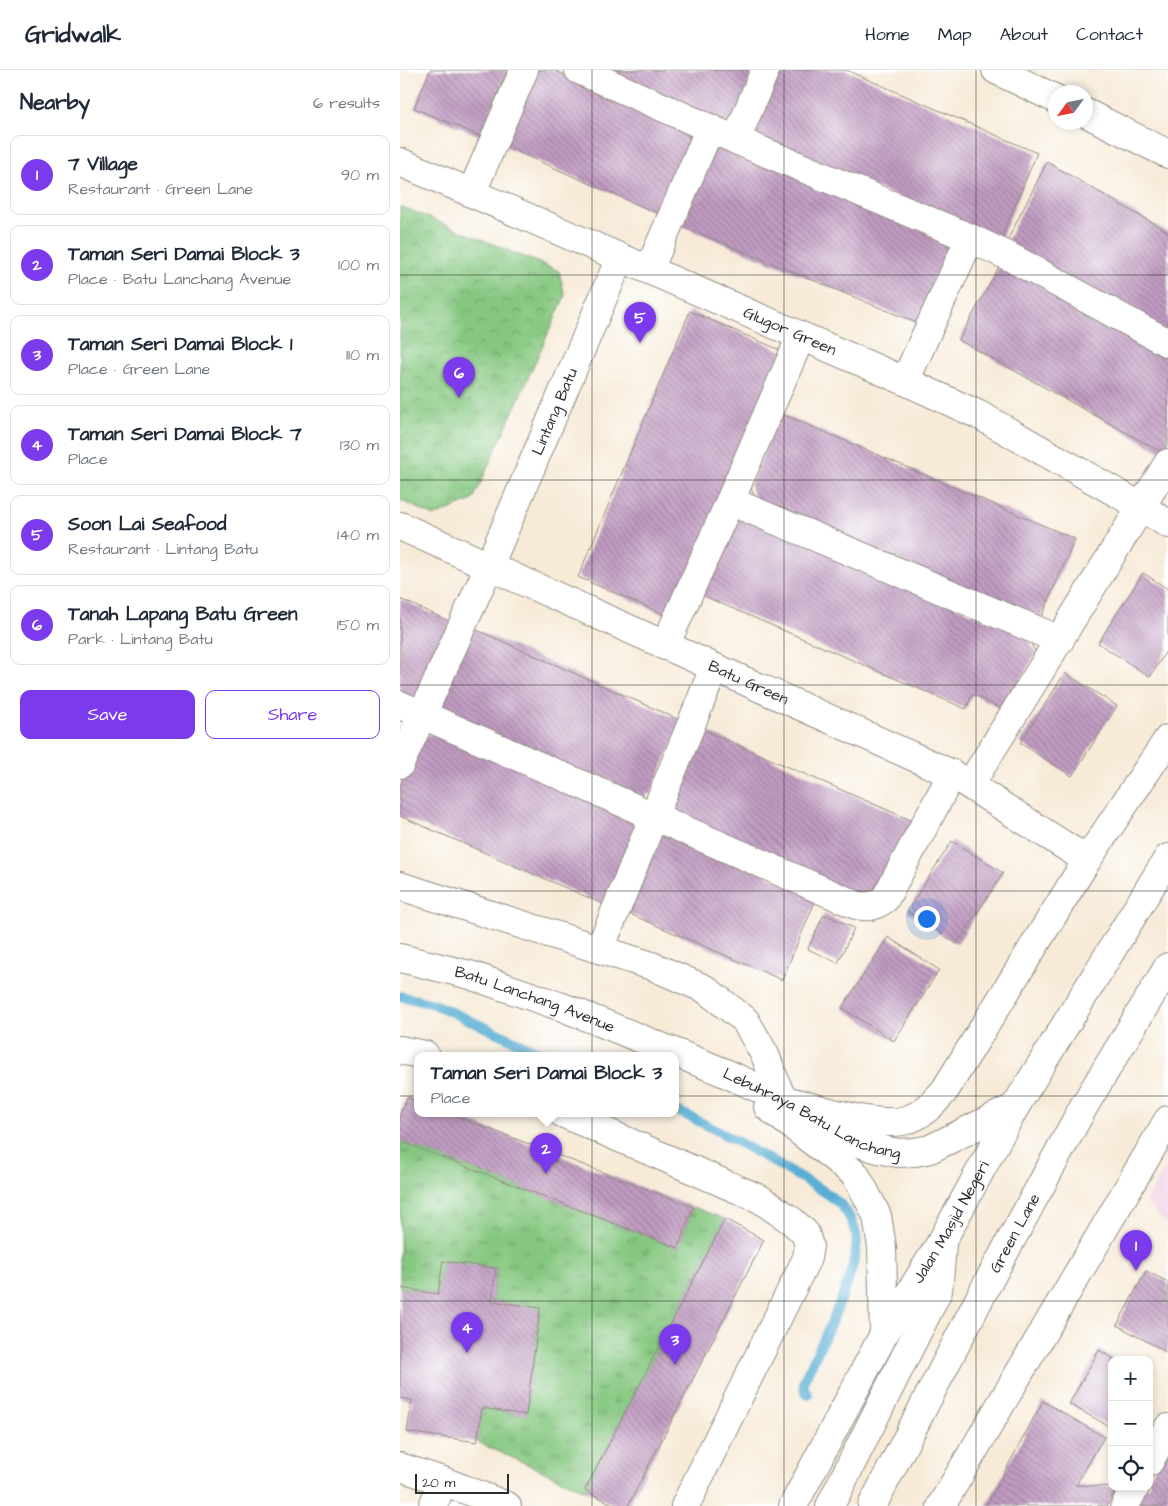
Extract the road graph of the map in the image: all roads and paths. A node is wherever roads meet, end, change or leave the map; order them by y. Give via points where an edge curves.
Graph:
1 (524, 70) edge
2 (579, 70) edge
3 (765, 70) edge
4 (996, 70) edge
5 (1048, 95) edge
6 (1093, 117) edge
7 (710, 128) junction
8 (736, 140) junction
9 (1166, 149) edge
10 (400, 162) edge
11 (472, 192) junction
12 (970, 238) junction
13 (620, 258) junction
14 (649, 270) junction
15 (801, 336) junction
16 (1168, 344) edge
17 (905, 381) junction
18 (1168, 463) edge
19 (730, 501) junction
20 (1140, 506) junction
21 (1168, 524) edge
22 (400, 526) edge
23 (489, 566) junction
24 (1060, 640) junction
25 (665, 646) junction
26 (714, 668) junction
27 (411, 710) edge
28 (1168, 739) edge
29 (400, 764) edge
30 (961, 779) junction
31 (653, 816) junction
32 (1168, 858) edge
33 (1088, 860) junction
34 (400, 886) edge
35 (600, 949) junction
36 (400, 958) edge
37 (1168, 967) edge
38 (400, 1050) edge
39 (674, 1052) edge
40 (414, 1053) edge
41 (679, 1054) edge
42 (723, 1072) junction
43 (782, 1099) junction
44 (1014, 1107) junction
45 (571, 1117) edge
46 (1168, 1120) edge
47 (942, 1241) junction
48 (884, 1334) junction
49 (1168, 1428) edge
50 (1153, 1455) edge
51 (400, 1467) edge
52 (443, 1481) junction
53 (1133, 1491) edge
54 (433, 1506) edge
55 (506, 1506) edge
56 (685, 1506) edge
57 (793, 1506) edge
58 (830, 1506) edge
59 (872, 1506) edge
60 (941, 1506) edge
61 (1125, 1506) edge

1 - 11 main road
2 - 7 main road
3 - 8 main road
4 - 5 main road
6 - 9 main road
7 - 8 main road
7 - 14 main road
8 - 12 main road
10 - 11 main road, Glugor Green
11 - 13 main road, Glugor Green
12 - 16 main road
12 - 17 main road
13 - 14 main road, Glugor Green
13 - 23 main road, Lintang Batu
14 - 15 main road, Glugor Green
15 - 17 main road, Glugor Green
15 - 19 main road
17 - 20 main road, Glugor Green via 979,416
18 - 20 main road
19 - 24 main road
19 - 25 main road
20 - 21 main road, Glugor Green
20 - 24 main road
22 - 23 main road, Batu Green
23 - 25 main road, Batu Green
23 - 27 main road, Lintang Batu
24 - 30 main road
25 - 26 main road, Batu Green
26 - 30 main road, Batu Green
26 - 31 main road
27 - 29 main road, Lintang Batu
27 - 31 main road
28 - 33 main road
30 - 31 main road via 885,899 867,908
30 - 33 main road, Batu Green
31 - 35 main road
32 - 44 main road
33 - 43 main road via 945,1090 930,1108 906,1120 880,1122
34 - 35 main road
35 - 43 main road via 652,966 705,989 745,1020 765,1055
36 - 39 main road, Batu Lanchang Avenue via 470,975 565,1008
37 - 59 main road, Green Lane via 1084,1106
38 - 40 main road
41 - 42 main road, Batu Lanchang Avenue
42 - 43 main road, Lebuhraya Batu Lanchang
42 - 48 main road, Lebuhraya Batu Lanchang via 855,1174 877,1216 882,1247
43 - 44 main road, Lebuhraya Batu Lanchang via 860,1143 898,1153 942,1144
44 - 47 main road, Jalan Masjid Negeri
45 - 56 main road via 760,1199 805,1233 809,1246 807,1258
46 - 60 main road
47 - 48 main road, Jalan Masjid Negeri
47 - 58 main road via 938,1291
48 - 57 main road
49 - 50 main road
51 - 52 main road
52 - 54 main road
52 - 55 main road
53 - 61 main road

